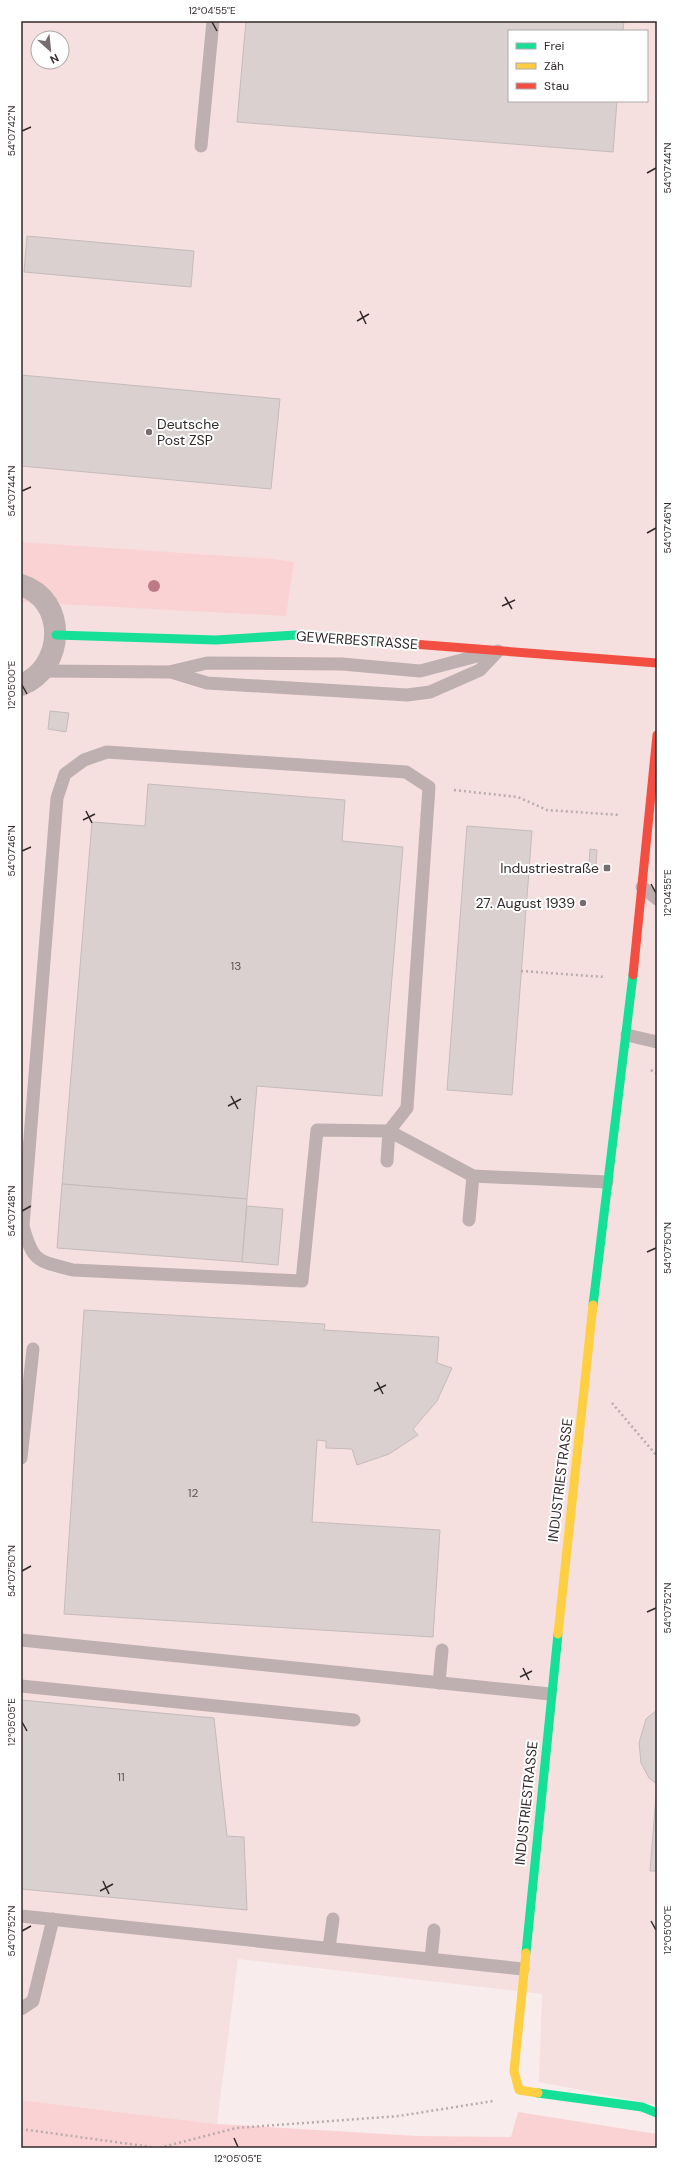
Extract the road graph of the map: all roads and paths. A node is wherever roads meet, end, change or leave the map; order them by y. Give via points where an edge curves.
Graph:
1 (213, 21) edge
2 (201, 146) dead end
3 (21, 585) edge
4 (56, 635) junction
5 (498, 651) junction
6 (657, 663) edge
7 (42, 671) junction
8 (169, 672) junction
9 (21, 685) edge
10 (657, 735) edge
11 (429, 787) junction
12 (648, 816) junction
13 (642, 887) junction
14 (657, 899) edge
15 (521, 971) dead end
16 (578, 976) dead end
17 (627, 1035) junction
18 (657, 1042) edge
19 (389, 1131) junction
20 (387, 1161) dead end
21 (473, 1176) junction
22 (606, 1182) junction
23 (469, 1220) dead end
24 (33, 1349) dead end
25 (586, 1372) junction
26 (657, 1456) edge
27 (21, 1458) edge
28 (21, 1640) edge
29 (442, 1650) dead end
30 (439, 1683) junction
31 (21, 1686) edge
32 (550, 1694) junction
33 (354, 1720) dead end
34 (21, 1916) edge
35 (333, 1919) dead end
36 (53, 1920) junction
37 (434, 1930) dead end
38 (329, 1948) junction
39 (431, 1959) junction
40 (523, 1969) junction
41 (21, 2009) edge
42 (518, 2090) junction
43 (657, 2113) edge
44 (21, 2129) edge

1 - 2 lane
3 - 4 street via 38,595 49,608
4 - 5 street, GEWERBESTRASSE via 216,640 296,635
4 - 7 street via 52,657
5 - 6 street, GEWERBESTRASSE
5 - 8 lane via 420,671 342,664 207,663
5 - 8 lane via 480,670 430,692 407,695 207,683
7 - 8 lane
7 - 9 street
10 - 12 street, INDUSTRIESTRASSE
11 - 12 path via 518,797 546,810
11 - 19 lane via 407,1108
11 - 19 lane via 406,772 107,752 84,760 65,774 57,798 23,1226 29,1249 43,1262 73,1270 302,1281 317,1130
12 - 13 street, INDUSTRIESTRASSE
13 - 14 lane
13 - 17 street, INDUSTRIESTRASSE
15 - 16 path
17 - 18 lane
17 - 22 street, INDUSTRIESTRASSE
19 - 20 lane
19 - 21 lane
21 - 22 lane
21 - 23 lane
22 - 25 street, INDUSTRIESTRASSE
24 - 27 lane
25 - 26 path
25 - 32 street, INDUSTRIESTRASSE
28 - 30 lane
29 - 30 lane
30 - 32 lane
31 - 33 lane
32 - 40 street, INDUSTRIESTRASSE
34 - 36 lane
35 - 38 lane
36 - 38 lane
36 - 41 lane via 32,2001
37 - 39 lane
38 - 39 lane
39 - 40 lane
40 - 42 street, INDUSTRIESTRASSE via 514,2071
42 - 43 street via 642,2107
42 - 44 path via 496,2100 399,2116 236,2128 159,2148

